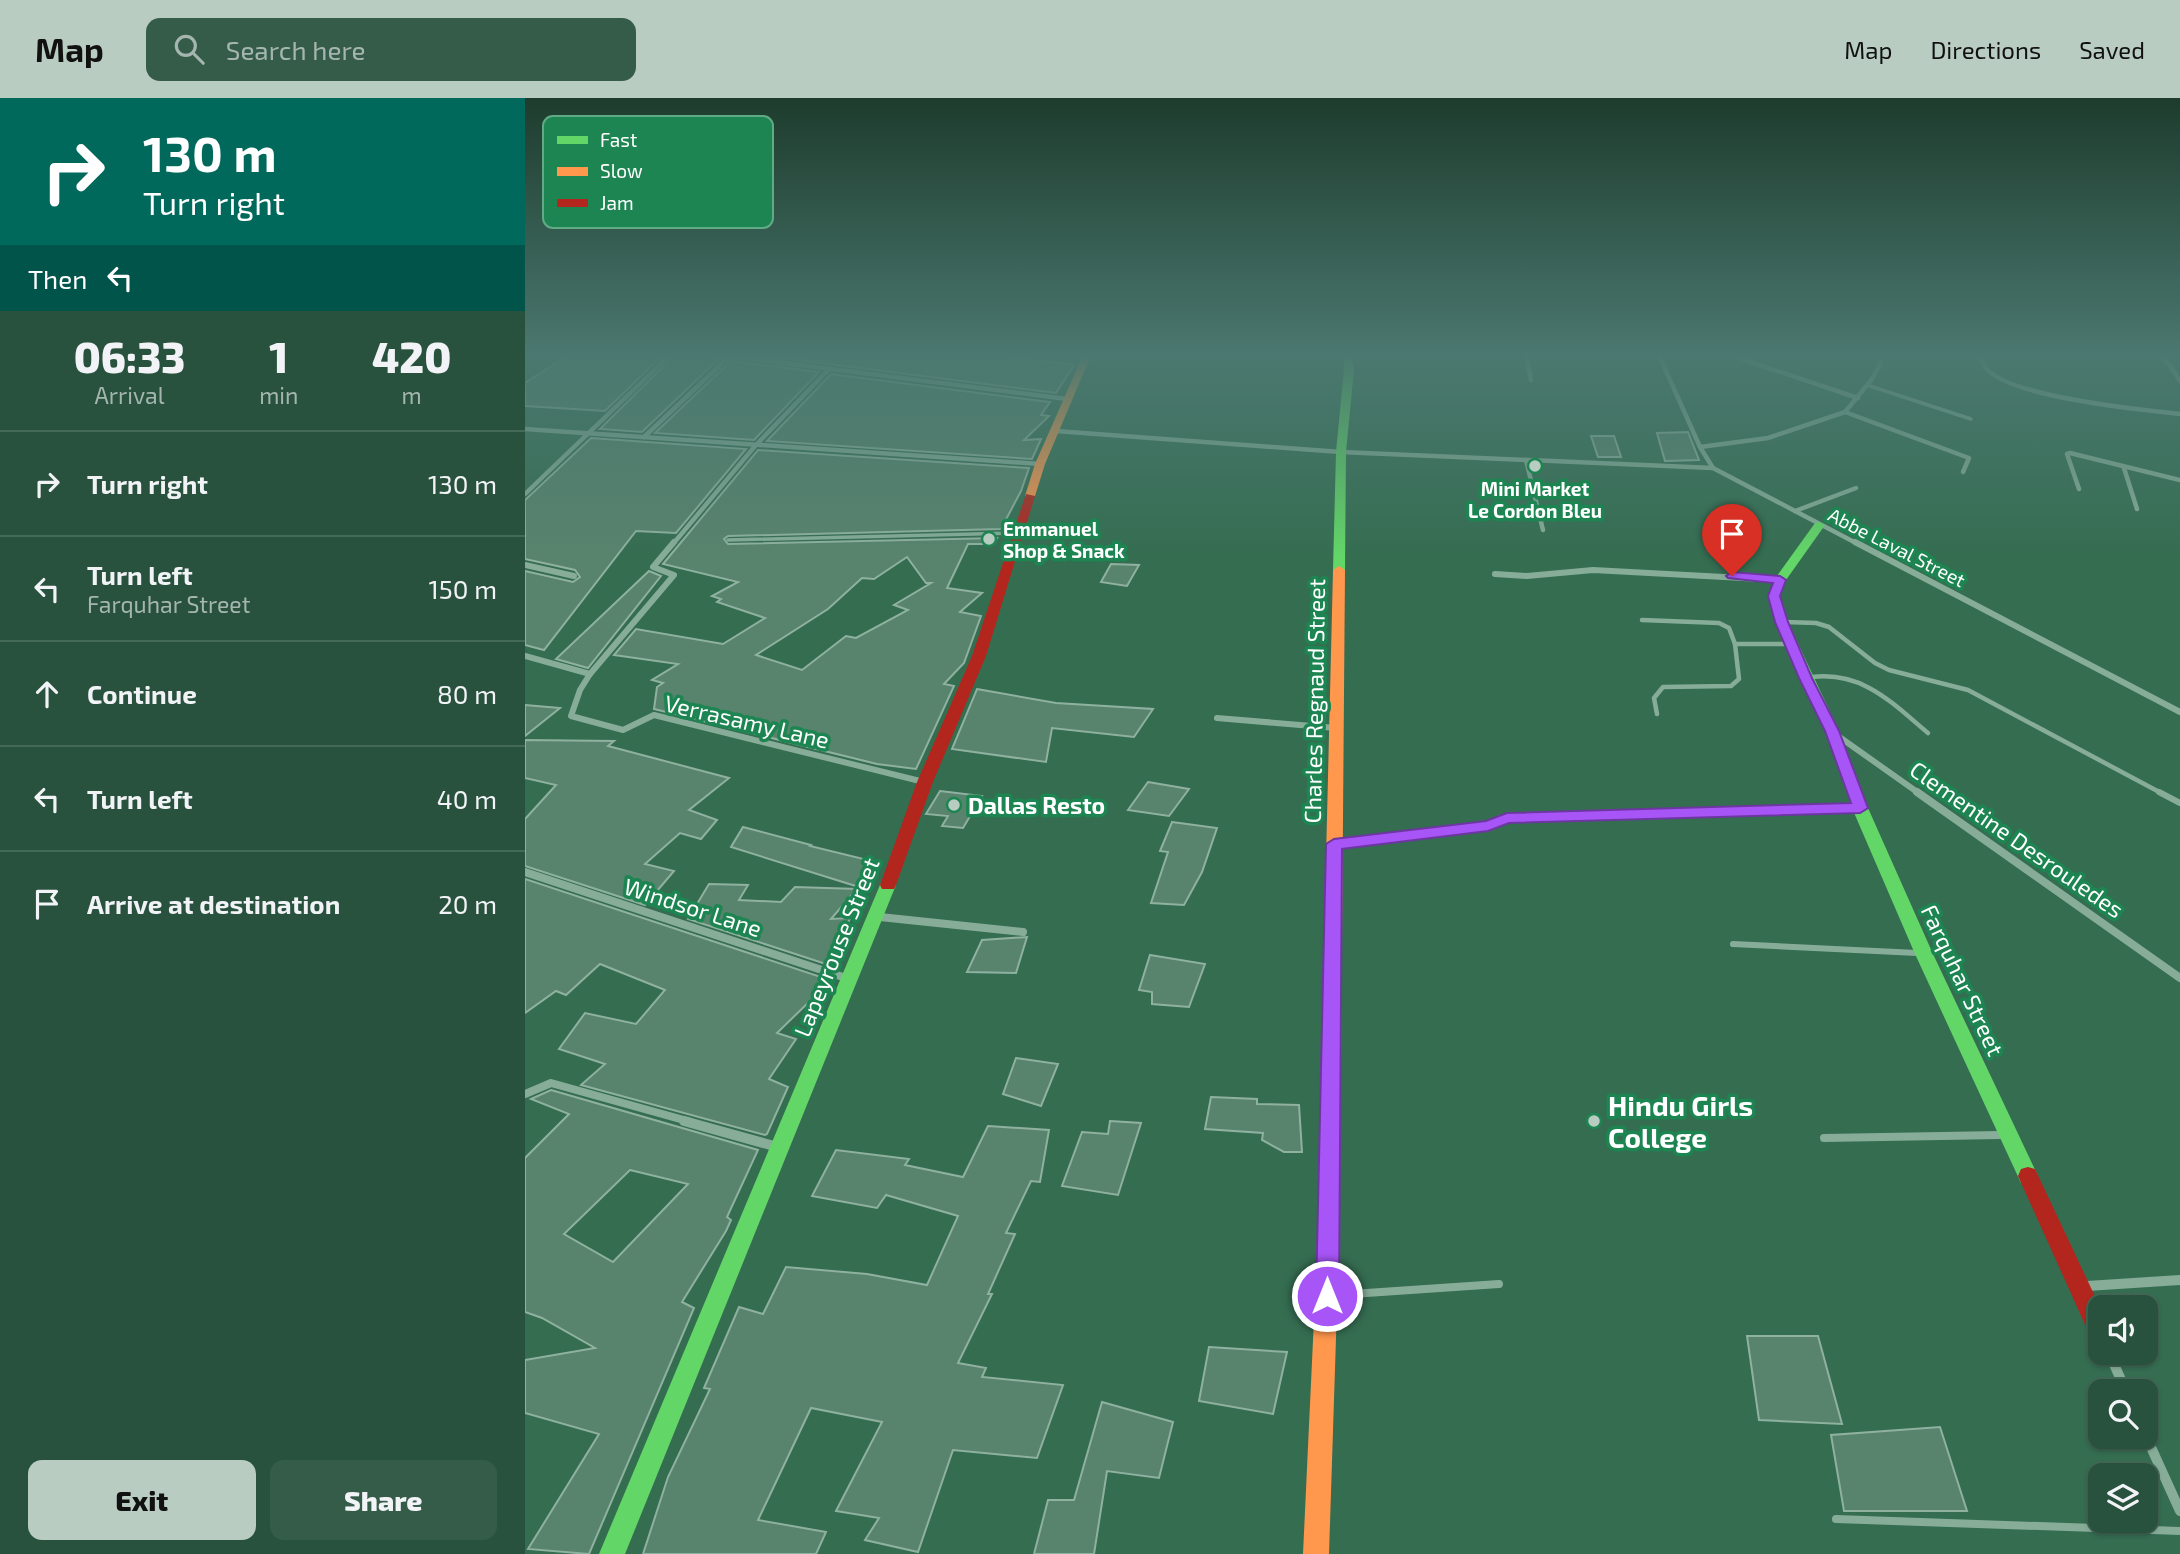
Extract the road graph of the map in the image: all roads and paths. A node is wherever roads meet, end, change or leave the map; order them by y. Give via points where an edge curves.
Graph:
1 (600, 421) edge
2 (661, 421) edge
3 (779, 421) edge
4 (1060, 421) edge
5 (1344, 421) edge
6 (1688, 421) edge
7 (1819, 421) edge
8 (1870, 421) edge
9 (525, 429) edge
10 (1056, 431) junction
11 (587, 433) junction
12 (644, 437) junction
13 (755, 446) junction
14 (1700, 447) junction
15 (1341, 452) junction
16 (1526, 460) junction
17 (1040, 464) junction
18 (1713, 468) junction
19 (2124, 468) junction
20 (1963, 472) dead end
21 (2180, 480) edge
22 (1856, 488) dead end
23 (2079, 489) dead end
24 (525, 494) edge
25 (2137, 509) dead end
26 (1795, 511) junction
27 (1819, 525) junction
28 (1543, 530) dead end
29 (1018, 533) junction
30 (728, 540) dead end
31 (525, 565) edge
32 (1495, 573) dead end
33 (574, 576) dead end
34 (1780, 580) junction
35 (1642, 620) dead end
36 (1782, 622) junction
37 (1735, 644) junction
38 (1791, 644) junction
39 (525, 656) edge
40 (590, 674) junction
41 (1805, 678) junction
42 (2180, 712) edge
43 (1657, 714) dead end
44 (1217, 718) dead end
45 (1336, 728) junction
46 (1832, 731) junction
47 (1928, 733) dead end
48 (925, 782) junction
49 (2180, 803) edge
50 (1860, 808) junction
51 (1334, 844) junction
52 (525, 872) edge
53 (876, 917) junction
54 (1023, 932) dead end
55 (1733, 944) dead end
56 (1924, 954) junction
57 (2180, 978) edge
58 (849, 979) junction
59 (525, 1094) edge
60 (2010, 1135) junction
61 (1824, 1138) dead end
62 (778, 1147) junction
63 (2180, 1280) edge
64 (1499, 1284) dead end
65 (2079, 1286) junction
66 (1327, 1296) junction
67 (2088, 1306) edge
68 (2152, 1449) edge
69 (2179, 1506) edge
70 (1836, 1519) dead end
71 (2180, 1531) edge
72 (612, 1554) edge
73 (1316, 1554) edge

1 - 11 street
2 - 12 street
3 - 13 street
4 - 10 street, Lapeyrouse Street
5 - 15 street, Charles Regnaud Street
6 - 14 street
7 - 14 street via 1768,438
8 - 20 street via 1969,457
9 - 11 street
10 - 15 street
10 - 17 street, Lapeyrouse Street
11 - 12 street
11 - 24 street
12 - 13 street
13 - 17 street
13 - 40 street, Verrasamy Lane via 653,567 674,575
14 - 18 street
15 - 16 street
15 - 45 street, Charles Regnaud Street
16 - 18 street
16 - 28 street
17 - 29 street, Lapeyrouse Street
18 - 26 street, Abbe Laval Street
19 - 21 street
19 - 23 street via 2067,454
19 - 25 street
22 - 26 street
26 - 27 street, Abbe Laval Street
27 - 34 street
27 - 42 street, Abbe Laval Street
29 - 30 lane
29 - 48 street, Lapeyrouse Street via 979,656
31 - 33 street
32 - 34 street via 1527,576 1620,570
34 - 36 street, Farquhar Street via 1774,596
35 - 37 lane via 1719,624 1729,628
36 - 38 street, Farquhar Street
36 - 49 lane via 1829,627 1889,670 1968,690
37 - 38 lane
37 - 43 lane via 1739,679 1731,686 1663,687 1654,698
38 - 41 street, Farquhar Street
39 - 40 street
40 - 48 street, Verrasamy Lane via 571,716 623,730 654,715
41 - 46 street, Farquhar Street
41 - 47 lane via 1835,674 1866,685
44 - 45 street
45 - 51 street, Charles Regnaud Street
46 - 50 street, Farquhar Street
46 - 57 street, Clementine Desrouledes
48 - 53 street, Lapeyrouse Street
50 - 51 street via 1507,818 1488,826
50 - 56 street, Farquhar Street
51 - 66 street, Charles Regnaud Street
52 - 58 street, Windsor Lane
53 - 54 street
53 - 58 street, Lapeyrouse Street
55 - 56 lane
56 - 60 street, Farquhar Street
58 - 62 street, Lapeyrouse Street
59 - 62 street via 551,1083
60 - 61 lane
60 - 65 street, Farquhar Street
62 - 72 street, Lapeyrouse Street
63 - 65 street
64 - 66 lane
65 - 67 street, Farquhar Street
66 - 73 street, Charles Regnaud Street
68 - 69 street
70 - 71 lane

